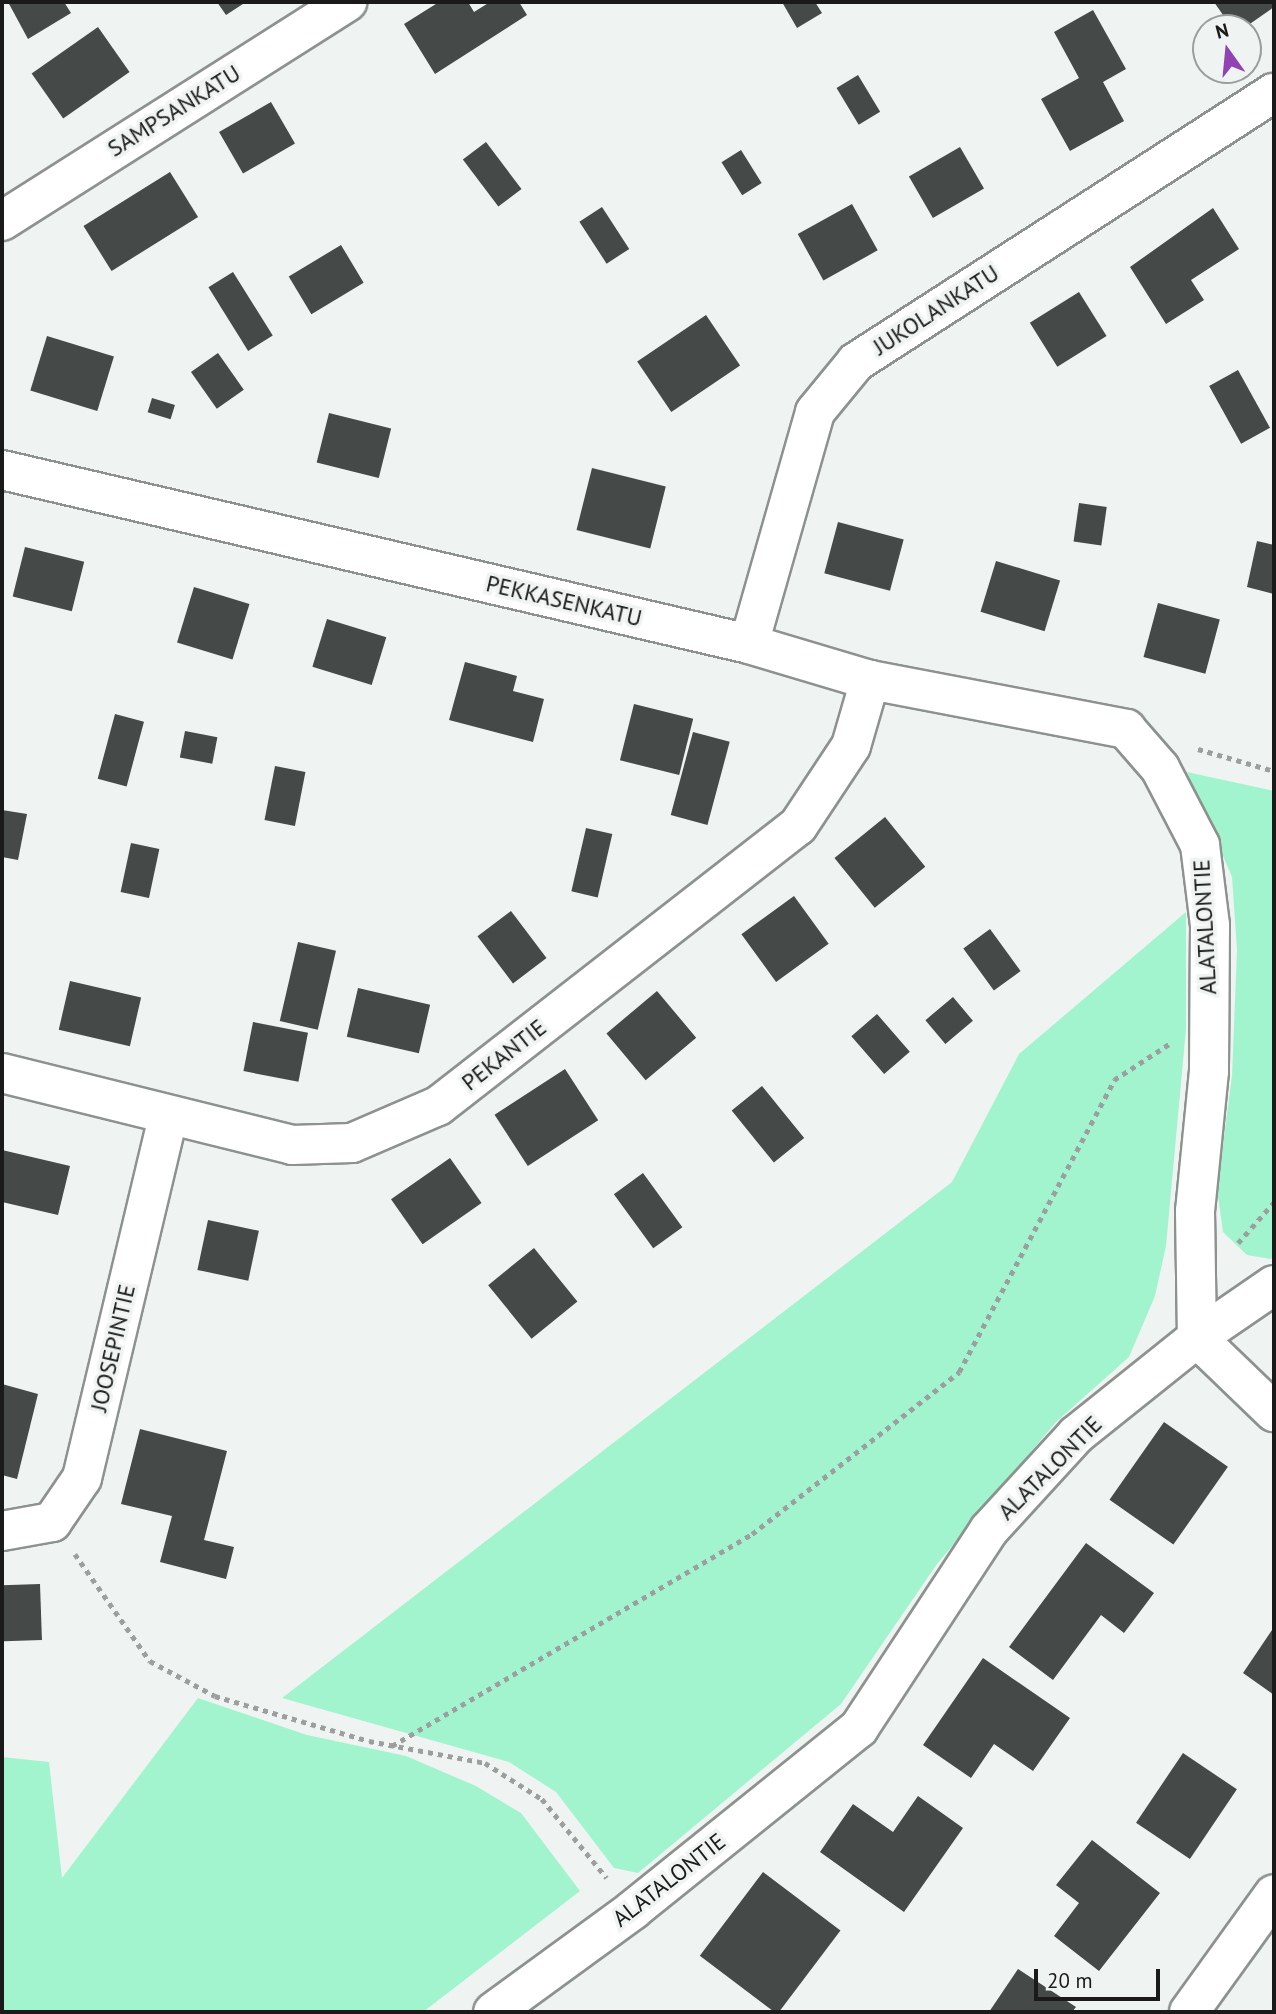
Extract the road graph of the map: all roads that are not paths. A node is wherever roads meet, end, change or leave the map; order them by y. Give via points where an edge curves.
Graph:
1 (347, 2) edge
2 (1274, 93) edge
3 (2, 221) edge
4 (2, 470) edge
5 (749, 645) junction
6 (870, 680) junction
7 (1126, 729) joint
8 (2, 1073) edge
9 (168, 1118) junction
10 (1274, 1285) edge
11 (1197, 1339) junction
12 (1274, 1412) edge
13 (2, 1531) edge
14 (1274, 1895) edge
15 (493, 2012) edge
16 (1189, 2012) edge

1 - 3 street, SAMPSANKATU
2 - 5 street, JUKOLANKATU via 856,362 815,412
4 - 5 street, PEKKASENKATU
5 - 6 street, PEKKASENKATU
6 - 7 street, PEKKASENKATU
6 - 9 street, PEKANTIE via 851,746 798,826 438,1107 352,1143 292,1146
7 - 11 street, ALATALONTIE via 1160,768 1200,845 1210,925 1209,1018 1195,1211
8 - 9 street, PEKANTIE
9 - 13 street, JOOSEPINTIE via 82,1478 52,1522
10 - 11 street
11 - 12 street
11 - 15 street, ALATALONTIE via 1076,1435 989,1530 859,1728 633,1910
14 - 16 street

